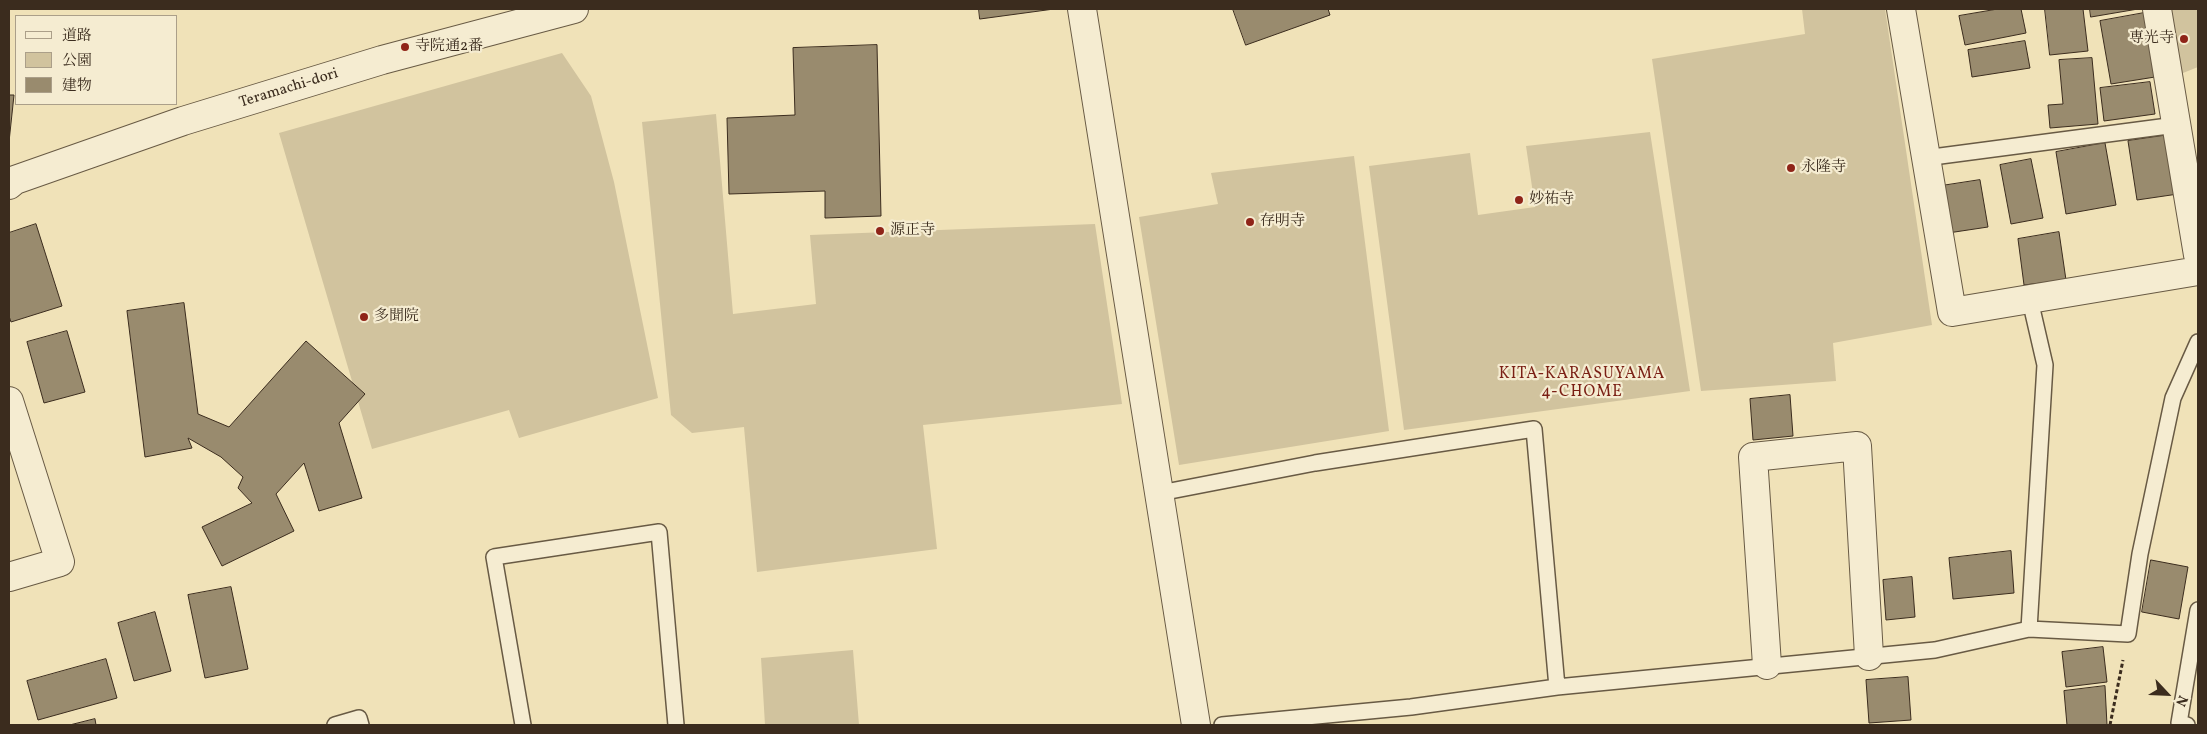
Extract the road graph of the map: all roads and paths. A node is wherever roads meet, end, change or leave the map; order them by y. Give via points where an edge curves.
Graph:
1 (574, 9) edge
2 (1082, 9) edge
3 (2157, 9) edge
4 (1907, 10) edge
5 (2176, 125) junction
6 (1924, 158) junction
7 (9, 185) edge
8 (2198, 255) edge
9 (2198, 271) edge
10 (2030, 300) junction
11 (2198, 342) edge
12 (9, 401) edge
13 (1160, 493) junction
14 (9, 577) edge
15 (2198, 610) edge
16 (2030, 629) junction
17 (2128, 634) junction
18 (1869, 656) junction
19 (1767, 665) junction
20 (1557, 687) junction
21 (335, 725) edge
22 (360, 725) edge
23 (523, 725) edge
24 (676, 725) edge
25 (1196, 725) edge
26 (1222, 725) edge
27 (2110, 725) edge
28 (2187, 725) edge

1 - 7 street, Teramachi-dori via 382,60 183,121 15,180
2 - 13 street
3 - 5 street
4 - 6 street
5 - 6 lane
5 - 8 street
6 - 10 street via 1952,312
9 - 10 street
10 - 16 lane via 2045,365
11 - 17 lane via 2173,398 2140,554
12 - 14 street via 60,562
13 - 20 lane via 1315,463 1534,429
13 - 25 street
15 - 28 lane via 2179,723
16 - 17 lane
16 - 18 lane via 1935,650
17 - 27 path
18 - 19 lane
18 - 19 street via 1857,446 1752,457
19 - 20 lane
20 - 26 lane via 1411,707
21 - 22 lane via 359,718
23 - 24 lane via 494,557 659,532

